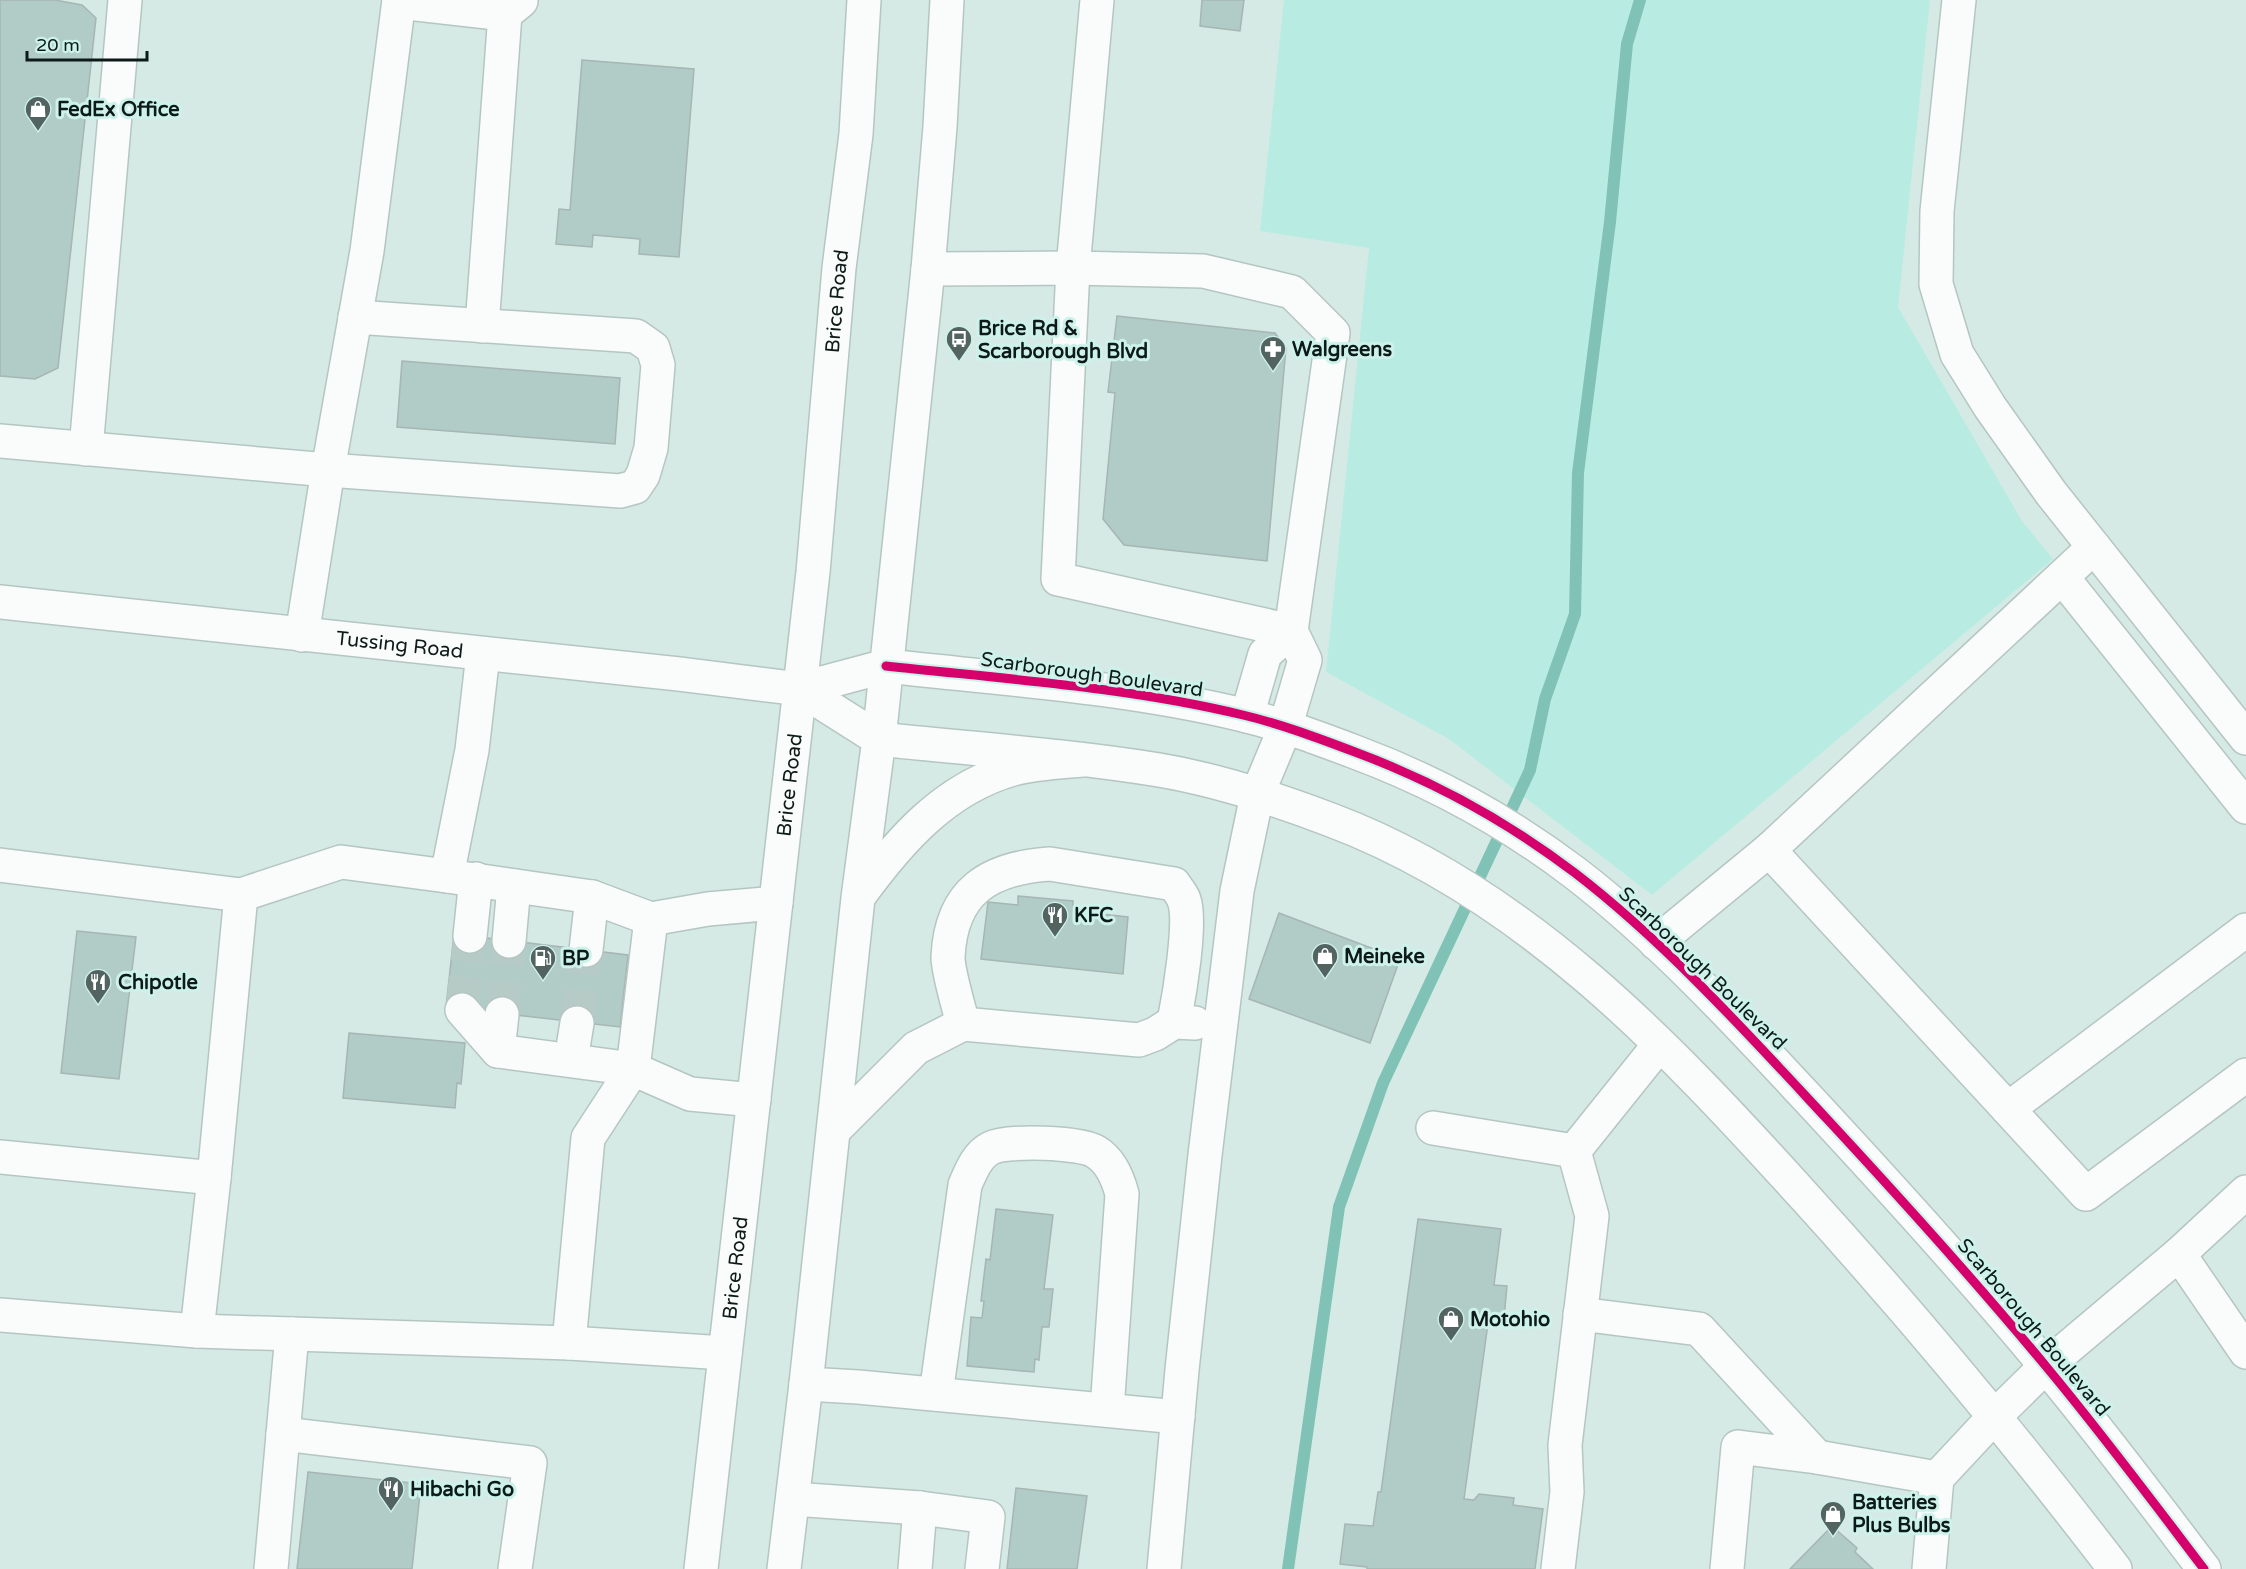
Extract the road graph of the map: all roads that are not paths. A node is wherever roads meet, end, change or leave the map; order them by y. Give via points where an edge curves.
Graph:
1 (125, 0) edge
2 (864, 0) edge
3 (947, 0) edge
4 (1097, 0) edge
5 (1959, 0) edge
6 (399, 1) edge
7 (514, 7) edge
8 (1073, 268) junction
9 (928, 269) junction
10 (355, 317) junction
11 (482, 326) junction
12 (0, 441) edge
13 (86, 448) junction
14 (328, 470) junction
15 (2094, 547) junction
16 (2062, 578) junction
17 (0, 603) edge
18 (1291, 631) junction
19 (302, 635) junction
20 (483, 654) junction
21 (886, 666) junction
22 (800, 689) junction
23 (1247, 716) junction
24 (1285, 728) junction
25 (2246, 738) edge
26 (879, 739) junction
27 (1082, 760) junction
28 (1257, 795) junction
29 (2246, 807) edge
30 (1769, 850) junction
31 (0, 865) edge
32 (462, 877) junction
33 (514, 886) junction
34 (241, 895) junction
35 (592, 897) junction
36 (858, 898) junction
37 (776, 903) junction
38 (651, 919) junction
39 (2246, 930) edge
40 (470, 936) tunnel mouth
41 (509, 941) tunnel mouth
42 (1656, 943) junction
43 (586, 950) tunnel mouth
44 (462, 1010) dead end
45 (502, 1014) tunnel mouth
46 (1173, 1022) junction
47 (577, 1023) tunnel mouth
48 (963, 1024) junction
49 (1221, 1025) junction
50 (1659, 1045) junction
51 (498, 1051) junction
52 (572, 1060) junction
53 (633, 1069) junction
54 (2246, 1075) edge
55 (754, 1100) junction
56 (2008, 1109) junction
57 (1433, 1128) dead end
58 (834, 1130) junction
59 (1574, 1151) junction
60 (0, 1157) edge
61 (214, 1178) junction
62 (2246, 1192) edge
63 (2179, 1254) junction
64 (1580, 1314) junction
65 (0, 1315) edge
66 (197, 1330) junction
67 (292, 1334) junction
68 (569, 1343) junction
69 (2246, 1352) edge
70 (725, 1353) junction
71 (2046, 1366) junction
72 (806, 1384) junction
73 (936, 1394) junction
74 (1107, 1410) junction
75 (1178, 1417) junction
76 (1994, 1417) junction
77 (283, 1434) junction
78 (1817, 1457) junction
79 (1937, 1478) junction
80 (793, 1499) junction
81 (920, 1508) junction
82 (271, 1569) edge
83 (515, 1569) edge
84 (701, 1569) edge
85 (784, 1569) edge
86 (915, 1569) edge
87 (982, 1569) edge
88 (1164, 1569) edge
89 (1558, 1569) edge
90 (1727, 1569) edge
91 (1929, 1569) edge
92 (2115, 1569) edge
93 (2204, 1569) edge

1 - 13 main road
2 - 22 main road, Brice Road via 856,134 839,268
3 - 9 main road
4 - 8 main road
5 - 15 main road via 1937,211 1936,284 1957,354 2044,484
6 - 7 main road
6 - 10 main road
7 - 11 main road
8 - 9 main road
8 - 18 main road via 1058,579
8 - 18 main road via 1203,271 1292,292 1333,333
9 - 21 main road
10 - 11 main road
10 - 14 main road
11 - 14 main road via 636,336 653,348 658,365 651,448 635,487 620,491
12 - 13 main road
13 - 14 main road
14 - 19 main road
15 - 16 main road
15 - 25 main road
16 - 29 main road
16 - 30 main road
17 - 19 main road, Tussing Road
18 - 23 main road via 1265,654
18 - 24 main road via 1305,660
19 - 20 main road, Tussing Road
20 - 22 main road, Tussing Road
20 - 32 main road
21 - 22 main road, Scarborough Boulevard
21 - 23 main road, Scarborough Boulevard via 1130,694
21 - 26 main road
22 - 26 main road
22 - 37 main road, Brice Road
23 - 24 main road, Scarborough Boulevard
24 - 28 main road
24 - 42 main road, Scarborough Boulevard via 1355,752 1498,822 1573,872
26 - 27 main road
26 - 36 main road
27 - 28 main road via 1161,771
27 - 36 main road via 1015,768 964,789 924,819 883,863
28 - 49 main road via 1237,891
28 - 50 main road via 1331,820 1405,852 1454,879 1524,925 1592,981
30 - 42 main road
30 - 56 main road
31 - 34 main road
32 - 33 main road
32 - 34 main road via 341,862
32 - 40 main road
33 - 35 main road
33 - 41 main road
34 - 61 main road
35 - 38 main road
35 - 43 main road
36 - 58 main road
37 - 38 main road
37 - 55 main road, Brice Road
38 - 53 main road
39 - 56 main road
42 - 71 main road, Scarborough Boulevard via 1876,1172
44 - 51 main road
45 - 51 main road
46 - 48 main road via 1139,1040
46 - 48 main road via 1181,987 1186,919 1184,901 1174,884 1050,864 1029,865 992,876 967,895 956,915 948,958
46 - 49 main road
47 - 52 main road
48 - 58 main road via 916,1048
49 - 75 main road
50 - 59 main road
50 - 76 main road via 1836,1230
51 - 52 main road
52 - 53 main road
53 - 55 main road via 690,1094
53 - 68 main road via 588,1138
54 - 56 main road via 2086,1194
55 - 70 main road, Brice Road
57 - 59 main road
58 - 72 main road
59 - 64 main road via 1592,1216
60 - 61 main road
61 - 66 main road
62 - 63 main road
63 - 69 main road
63 - 71 main road
64 - 78 main road via 1699,1329
64 - 89 main road via 1565,1445 1568,1492
65 - 66 main road
66 - 67 main road
67 - 68 main road
67 - 77 main road
68 - 70 main road
70 - 84 main road, Brice Road
71 - 76 main road
71 - 93 main road, Scarborough Boulevard
72 - 73 main road
72 - 80 main road
73 - 74 main road
73 - 74 main road via 965,1185 975,1163 992,1148 1023,1142 1070,1145 1096,1151 1117,1175 1122,1194
74 - 75 main road
75 - 88 main road
76 - 79 main road
76 - 92 main road
77 - 82 main road
77 - 83 main road via 530,1463
78 - 79 main road
78 - 90 main road via 1738,1447
79 - 91 main road
80 - 81 main road
80 - 85 main road
81 - 86 main road
81 - 87 main road via 988,1517

